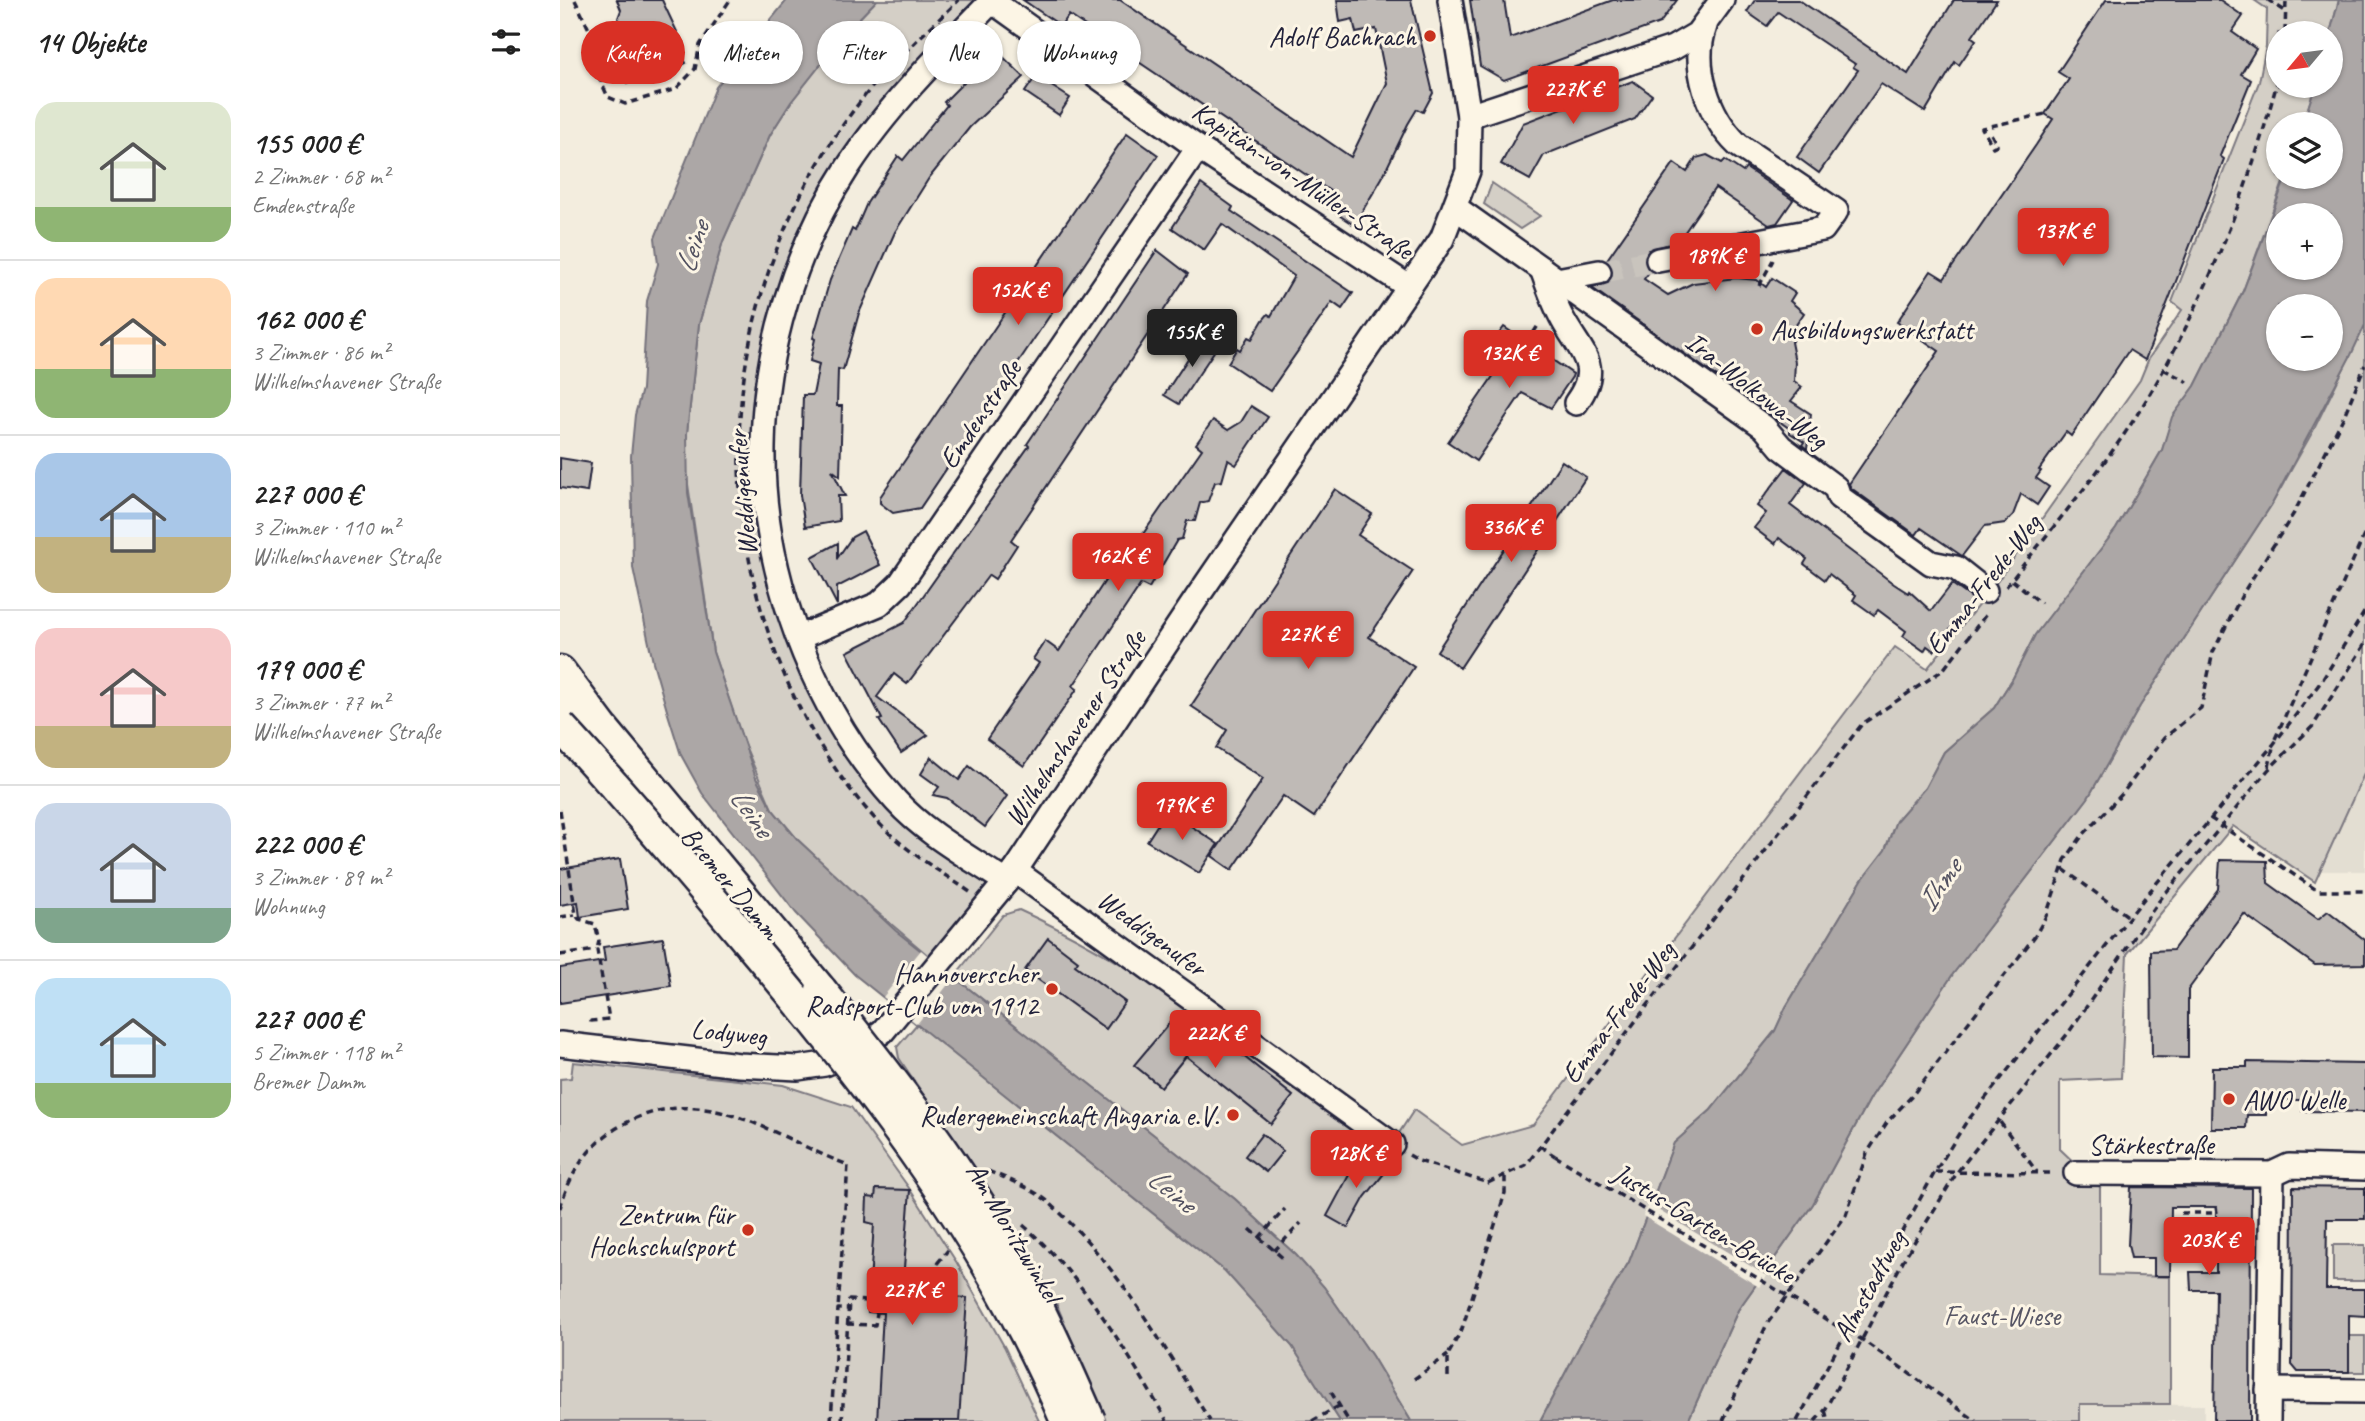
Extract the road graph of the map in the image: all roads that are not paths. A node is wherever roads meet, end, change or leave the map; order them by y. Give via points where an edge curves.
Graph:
1 (1450, 0) edge
2 (1722, 0) edge
3 (993, 1) edge
4 (1705, 26) junction
5 (1469, 116) junction
6 (1198, 148) junction
7 (1456, 208) junction
8 (1658, 260) tunnel mouth
9 (1599, 272) tunnel mouth
10 (1549, 274) junction
11 (1409, 287) junction
12 (1576, 403) dead end
13 (1993, 597) road end
14 (800, 637) junction
15 (560, 671) edge
16 (560, 702) edge
17 (560, 726) edge
18 (1010, 876) junction
19 (883, 1031) joint
20 (560, 1044) edge
21 (855, 1051) junction
22 (1392, 1144) road end
23 (2365, 1168) edge
24 (2076, 1173) road end
25 (2272, 1174) junction
26 (2268, 1390) junction
27 (2365, 1391) edge
28 (1066, 1421) edge
29 (1076, 1421) edge
30 (1090, 1421) edge
31 (2268, 1421) edge

1 - 5 street, Wilhelmshavener Straße
2 - 4 street
3 - 6 street, Kapitän-von-Müller-Straße
3 - 14 street, Weddigenufer via 925,72 847,168 808,242 781,318 770,370 763,448 772,544
4 - 5 street via 1672,48
4 - 8 street via 1700,65 1719,123 1738,145 1836,211 1823,229
5 - 7 street, Wilhelmshavener Straße via 1468,171
6 - 11 street, Kapitän-von-Müller-Straße
6 - 14 street, Emdenstraße via 900,584 879,604
7 - 10 street, Ira-Wolkowa-Weg
7 - 11 street, Wilhelmshavener Straße via 1442,239
9 - 10 street
10 - 12 street via 1563,320 1587,361 1589,382
10 - 13 street, Ira-Wolkowa-Weg via 1764,427 1781,447 1836,488 1839,497 1931,563 1956,568
11 - 18 street, Wilhelmshavener Straße
14 - 18 street, Weddigenufer via 837,718 896,802 924,826
15 - 30 main road, Bremer Damm, bridge via 927,1127 1009,1254
16 - 21 street, Am Moritzwinkel
17 - 28 main road, Bremer Damm, bridge via 802,1004 907,1140 985,1256
18 - 19 street, Wilhelmshavener Straße
18 - 22 street, Weddigenufer
19 - 21 street, Lodyweg
20 - 21 street, Lodyweg via 798,1068
21 - 29 street, Am Moritzwinkel via 983,1231 1032,1319
23 - 25 street, Stärkestraße via 2289,1166
24 - 25 street, Stärkestraße via 2216,1189
25 - 26 street
26 - 27 street
26 - 31 street

